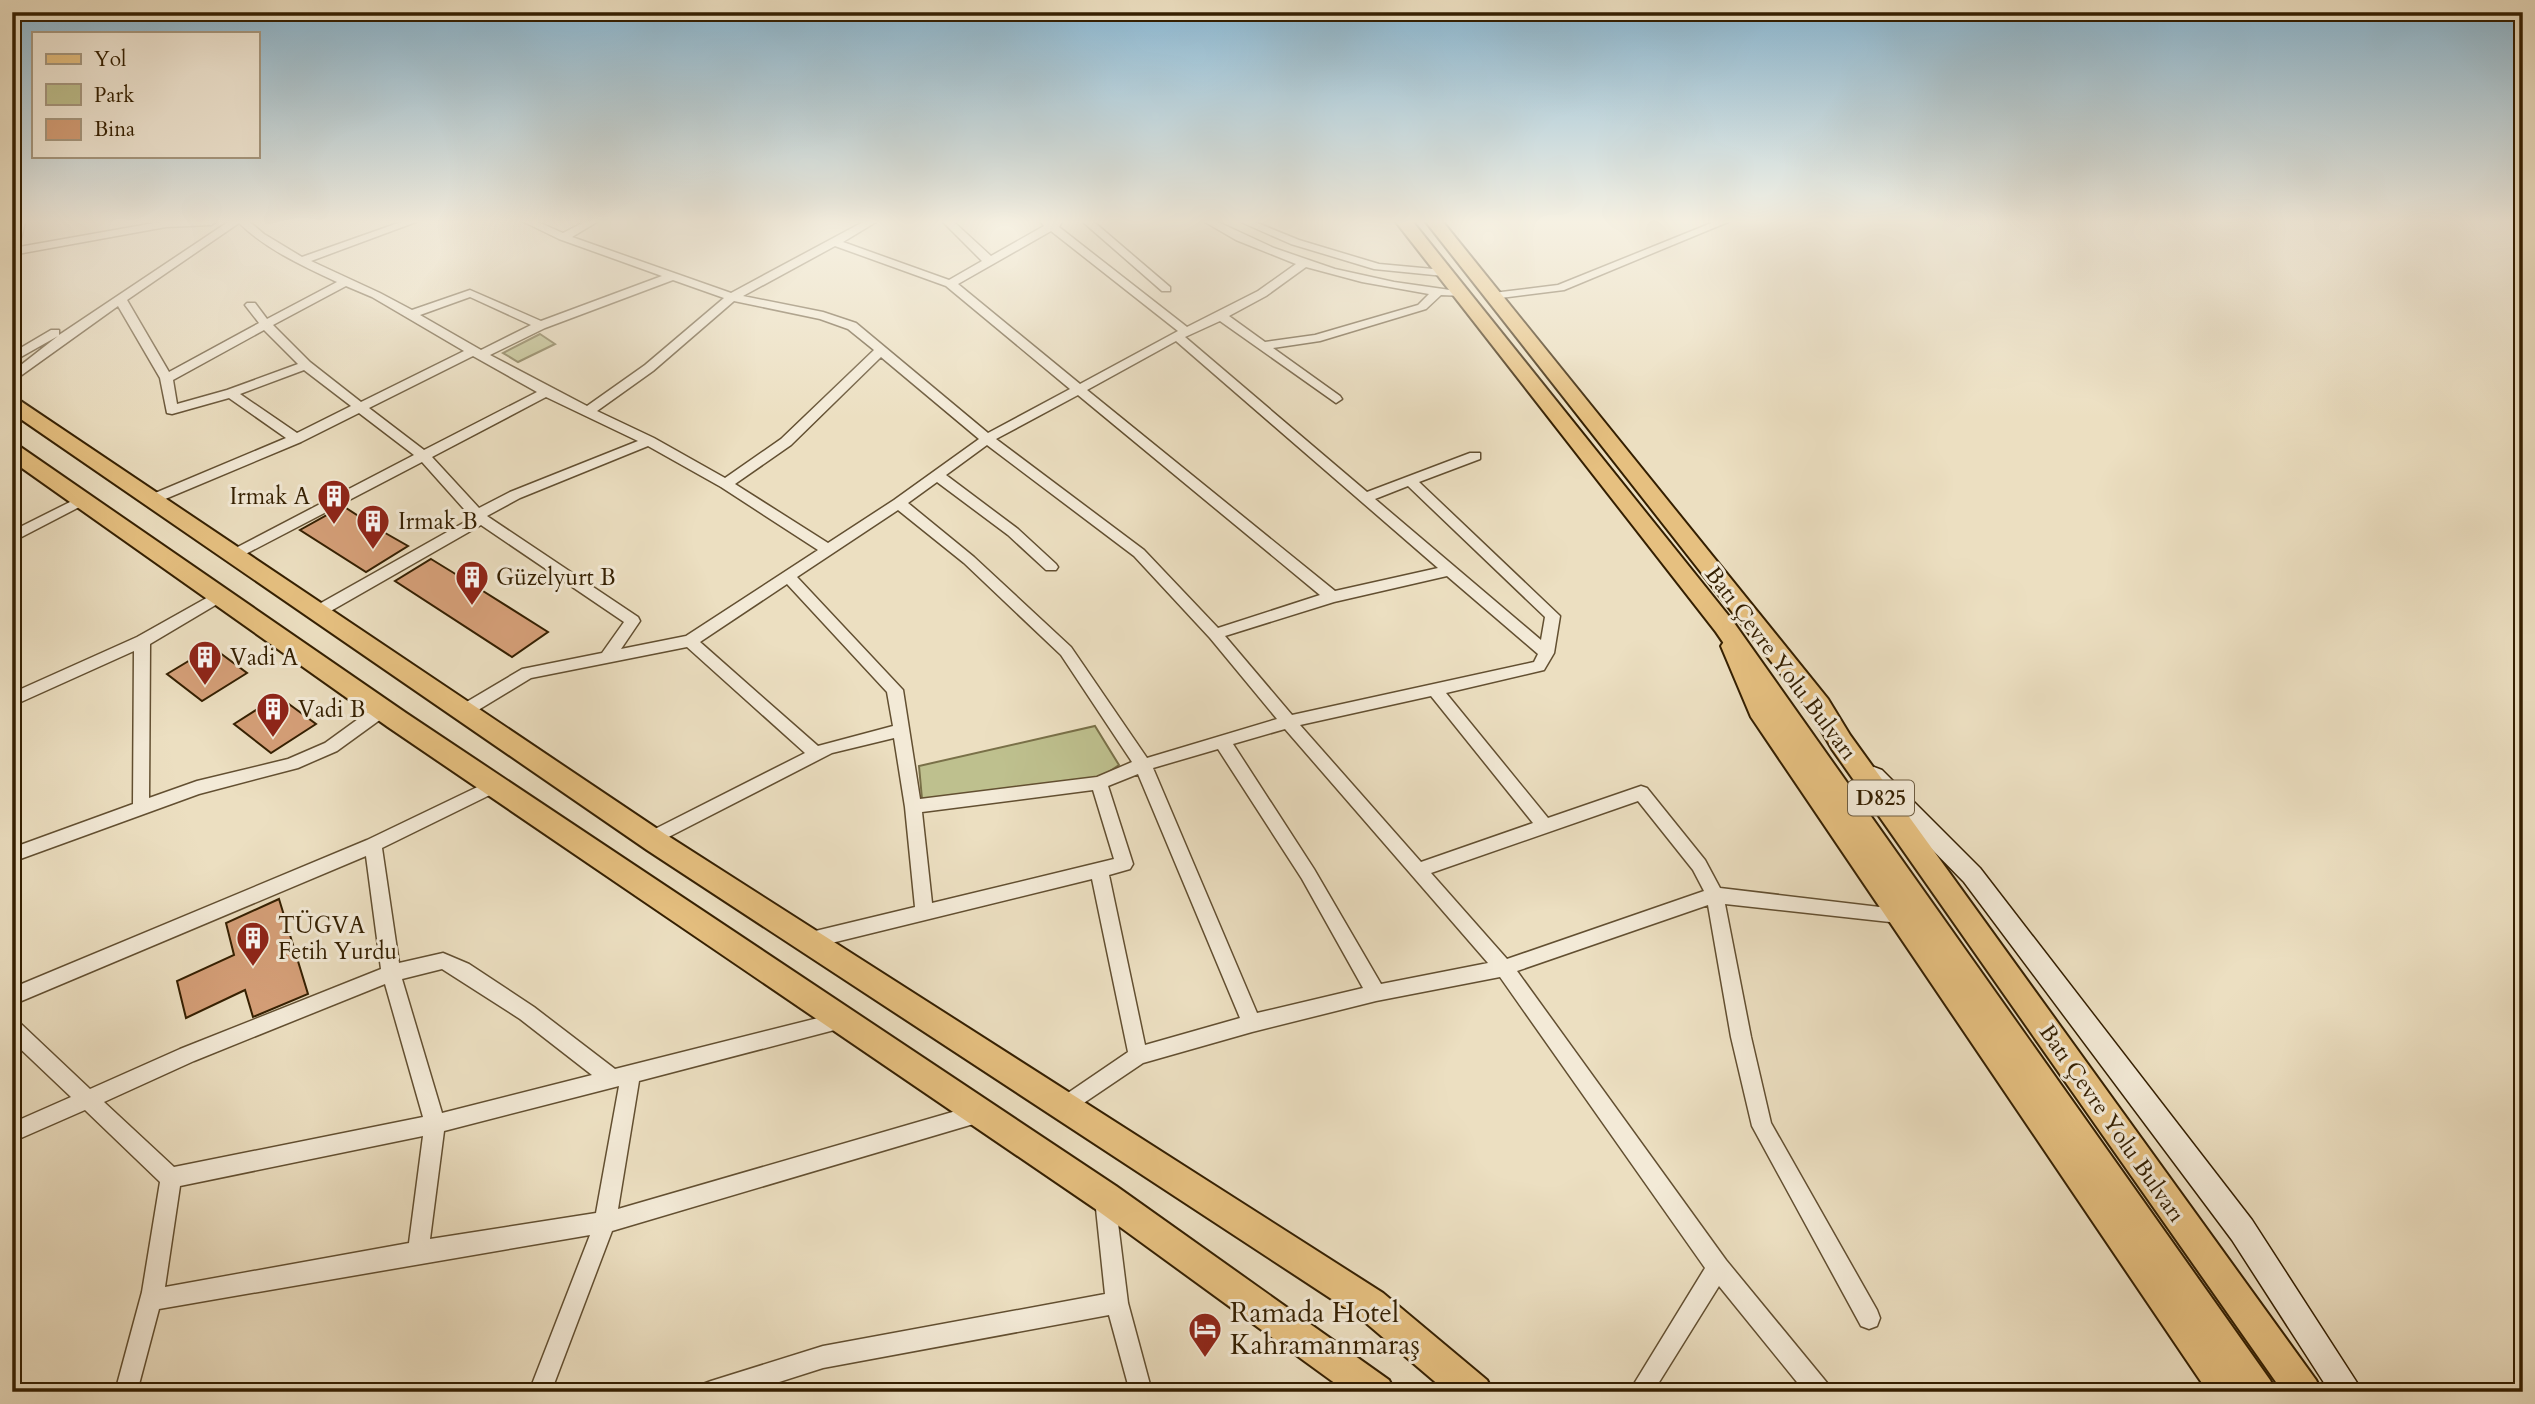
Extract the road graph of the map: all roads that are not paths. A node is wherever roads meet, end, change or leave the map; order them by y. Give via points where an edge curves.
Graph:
1 (123, 288) edge
2 (139, 288) edge
3 (335, 288) edge
4 (359, 288) edge
5 (642, 288) edge
6 (701, 288) edge
7 (751, 288) edge
8 (954, 288) edge
9 (1128, 288) edge
10 (1273, 288) edge
11 (1404, 288) edge
12 (1428, 288) edge
13 (1445, 288) edge
14 (1448, 288) edge
15 (1486, 288) edge
16 (1561, 288) edge
17 (1493, 296) junction
18 (732, 298) junction
19 (121, 300) junction
20 (251, 305) dead end
21 (410, 315) junction
22 (1221, 316) junction
23 (265, 325) junction
24 (541, 325) junction
25 (1182, 334) junction
26 (1262, 346) junction
27 (880, 351) junction
28 (478, 353) junction
29 (12, 358) edge
30 (306, 365) junction
31 (12, 378) edge
32 (166, 378) junction
33 (1078, 388) junction
34 (546, 392) junction
35 (231, 393) junction
36 (1336, 399) dead end
37 (12, 404) edge
38 (360, 406) junction
39 (587, 412) junction
40 (296, 439) junction
41 (987, 439) junction
42 (649, 441) junction
43 (12, 452) edge
44 (1475, 456) dead end
45 (425, 457) junction
46 (939, 475) junction
47 (1410, 481) junction
48 (726, 484) junction
49 (1366, 497) junction
50 (153, 499) junction
51 (82, 500) junction
52 (899, 503) junction
53 (480, 517) junction
54 (12, 537) edge
55 (826, 549) junction
56 (233, 555) junction
57 (1051, 567) dead end
58 (1451, 570) junction
59 (788, 576) junction
60 (219, 596) junction
61 (1332, 597) junction
62 (317, 611) junction
63 (1724, 626) junction
64 (1215, 634) junction
65 (142, 641) junction
66 (690, 641) junction
67 (1546, 653) junction
68 (607, 657) junction
69 (1434, 689) junction
70 (12, 700) edge
71 (382, 710) junction
72 (464, 711) junction
73 (1288, 722) junction
74 (902, 730) junction
75 (1222, 741) junction
76 (1841, 742) junction
77 (817, 754) junction
78 (1143, 765) junction
79 (1098, 783) junction
80 (494, 785) junction
81 (914, 807) junction
82 (141, 808) junction
83 (1545, 826) junction
84 (651, 839) junction
85 (373, 845) junction
86 (12, 855) edge
87 (1099, 870) junction
88 (1418, 870) junction
89 (1715, 895) junction
90 (924, 912) junction
91 (1899, 915) junction
92 (807, 941) junction
93 (1504, 968) junction
94 (391, 973) junction
95 (1376, 993) junction
96 (12, 997) edge
97 (842, 1020) junction
98 (1252, 1023) junction
99 (12, 1028) edge
100 (1138, 1056) junction
101 (621, 1075) junction
102 (88, 1099) junction
103 (1066, 1105) junction
104 (980, 1113) junction
105 (435, 1124) junction
106 (12, 1133) edge
107 (171, 1178) junction
108 (1105, 1197) junction
109 (605, 1222) junction
110 (418, 1252) junction
111 (1718, 1268) junction
112 (153, 1292) junction
113 (1117, 1303) junction
114 (1869, 1318) dead end
115 (126, 1392) edge
116 (540, 1392) edge
117 (711, 1392) edge
118 (1141, 1392) edge
119 (1377, 1392) edge
120 (1475, 1392) edge
121 (1640, 1392) edge
122 (1820, 1392) edge
123 (2229, 1392) edge
124 (2258, 1392) edge
125 (2304, 1392) edge
126 (2348, 1392) edge

1 - 29 street
2 - 19 street
3 - 23 street
4 - 21 street
5 - 24 street
6 - 18 street
7 - 18 street
8 - 33 street
9 - 25 street
10 - 22 street
11 - 12 street
13 - 26 street via 1422,307 1316,338
14 - 63 main road, Batı Çevre Yolu Bulvarı / D825
15 - 17 main road, Batı Çevre Yolu Bulvarı / D825
16 - 17 street
17 - 76 main road, Batı Çevre Yolu Bulvarı / D825 via 1819,705
18 - 27 street via 852,326
18 - 39 street via 649,368
19 - 31 street
19 - 32 street
20 - 23 street
21 - 24 street via 470,293
21 - 28 street
22 - 25 street
22 - 26 street
23 - 30 street
23 - 32 street
24 - 28 street
25 - 33 street
25 - 49 street
26 - 36 street
27 - 41 street
27 - 48 street via 786,442
28 - 34 street
28 - 38 street
30 - 35 street
30 - 38 street
32 - 35 street via 172,410
33 - 41 street
33 - 61 street
34 - 39 street
34 - 45 street
35 - 40 street
37 - 50 main road
38 - 40 street
38 - 45 street
39 - 42 street
40 - 50 street
41 - 46 street
41 - 64 street via 1139,553
42 - 48 street
42 - 53 street via 515,495
43 - 51 main road
44 - 47 street
45 - 53 street
45 - 56 street
46 - 52 street
46 - 57 street
47 - 49 street
47 - 67 street via 1553,616
48 - 55 street
49 - 58 street
50 - 56 main road
51 - 54 street
51 - 60 main road
52 - 55 street
52 - 78 street via 969,560 1066,651
53 - 62 street
53 - 68 street via 633,621
55 - 59 street
56 - 62 main road
58 - 61 street
58 - 67 street
59 - 66 street
59 - 74 street via 895,690
60 - 65 street
60 - 71 main road
61 - 64 street
62 - 72 main road
63 - 91 main road via 1760,710
63 - 124 main road, Batı Çevre Yolu Bulvarı / D825
64 - 73 street
65 - 70 street
65 - 82 street
66 - 68 street
66 - 77 street
67 - 69 street via 1539,666
68 - 72 street via 527,673
69 - 73 street
69 - 83 street
71 - 80 main road
71 - 82 street via 331,747 292,764
72 - 84 main road
73 - 75 street
73 - 88 street
74 - 77 street
74 - 81 street
75 - 78 street
75 - 95 street via 1308,874
76 - 125 main road, Batı Çevre Yolu Bulvarı / D825
76 - 126 main road via 1972,875 2242,1230
77 - 84 street
78 - 79 street
78 - 98 street
79 - 81 street
79 - 87 street via 1124,864
80 - 85 street
80 - 97 main road
81 - 90 street
82 - 86 street
83 - 88 street
83 - 89 street via 1641,793 1699,865
84 - 92 main road
85 - 94 street
85 - 96 street
87 - 90 street
87 - 100 street
88 - 93 street
89 - 91 street
89 - 93 street
89 - 114 street via 1762,1126
90 - 92 street
91 - 123 main road
92 - 103 main road
93 - 95 street
93 - 111 street
94 - 101 street via 443,961
94 - 102 street
94 - 105 street
95 - 98 street
97 - 101 street
97 - 104 main road
98 - 100 street
99 - 102 street
100 - 103 street
101 - 105 street
101 - 109 street
102 - 106 street
102 - 107 street
103 - 120 main road via 1371,1305
104 - 108 main road
104 - 109 street
105 - 107 street
105 - 110 street
107 - 112 street
108 - 113 street
108 - 119 main road
109 - 110 street
109 - 116 street
110 - 112 street via 162,1299
111 - 121 street
111 - 122 street
112 - 115 street
113 - 117 street via 823,1357
113 - 118 street

